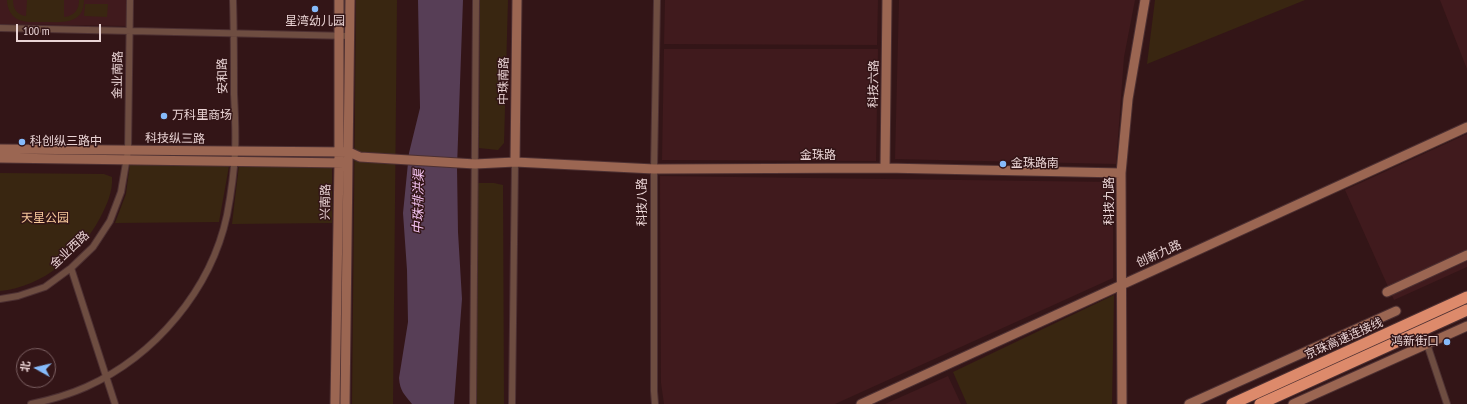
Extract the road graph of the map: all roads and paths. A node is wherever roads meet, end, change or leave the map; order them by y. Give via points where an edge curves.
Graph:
1 (130, 0) edge
2 (233, 0) edge
3 (339, 0) edge
4 (350, 0) edge
5 (476, 0) edge
6 (517, 0) edge
7 (657, 0) edge
8 (888, 0) edge
9 (1145, 0) edge
10 (0, 28) edge
11 (130, 31) junction
12 (234, 33) junction
13 (338, 35) junction
14 (350, 36) junction
15 (1467, 127) edge
16 (0, 149) edge
17 (349, 152) junction
18 (339, 153) junction
19 (128, 155) junction
20 (234, 156) junction
21 (360, 157) junction
22 (0, 158) edge
23 (349, 162) junction
24 (514, 162) junction
25 (339, 163) junction
26 (475, 164) junction
27 (885, 168) junction
28 (654, 169) junction
29 (1121, 173) junction
30 (1467, 255) edge
31 (71, 268) junction
32 (1122, 284) junction
33 (1387, 292) dead end
34 (1467, 297) edge
35 (0, 299) edge
36 (1467, 310) edge
37 (1396, 311) dead end
38 (1467, 326) edge
39 (1427, 344) junction
40 (106, 377) junction
41 (31, 404) edge
42 (115, 404) edge
43 (335, 404) edge
44 (345, 404) edge
45 (473, 404) edge
46 (512, 404) edge
47 (655, 404) edge
48 (861, 404) edge
49 (1122, 404) edge
50 (1189, 404) edge
51 (1232, 404) edge
52 (1260, 404) edge
53 (1293, 404) edge
54 (1447, 404) edge

1 - 11 street, 金业南路
2 - 12 street, 安和路
3 - 13 street, 兴南路
4 - 14 street, 兴南路
5 - 26 street
6 - 24 street, 中珠南路
7 - 28 street, 科技八路
8 - 27 street, 科技六路
9 - 29 street, 科技九路 via 1128,99
10 - 11 street
11 - 12 street
11 - 19 street, 金业南路
12 - 13 street
12 - 20 street, 安和路
13 - 14 street
13 - 18 street, 兴南路
14 - 17 street, 兴南路
15 - 32 street, 创新九路
16 - 19 street, 科技纵三路
17 - 18 street, 科技纵三路
17 - 21 street
17 - 23 street, 兴南路
18 - 20 street, 科技纵三路
18 - 25 street, 兴南路
19 - 20 street, 科技纵三路
19 - 22 street, 科技纵三路
19 - 31 street, 金业西路 via 121,192 110,221 93,247
20 - 25 street, 科技纵三路
20 - 40 street, 安和路 via 226,216 218,245 195,292 173,322 152,344
21 - 23 street, 科技纵三路
21 - 26 street, 金珠路
23 - 25 street, 科技纵三路
23 - 44 street, 兴南路
24 - 26 street, 金珠路
24 - 28 street, 金珠路
24 - 46 street
25 - 43 street, 兴南路
26 - 45 street
27 - 28 street, 金珠路
27 - 29 street, 金珠路
28 - 47 street, 科技八路
29 - 32 street, 科技九路
30 - 33 street
31 - 35 street, 金业西路 via 45,287
31 - 40 street
32 - 48 street, 创新九路
32 - 49 street, 科技九路
34 - 51 highway, 京珠高速连接线
36 - 52 highway, 京珠高速连接线
37 - 50 street
38 - 39 street
39 - 53 street
39 - 54 street
40 - 41 street, 安和路 via 73,392
40 - 42 street

